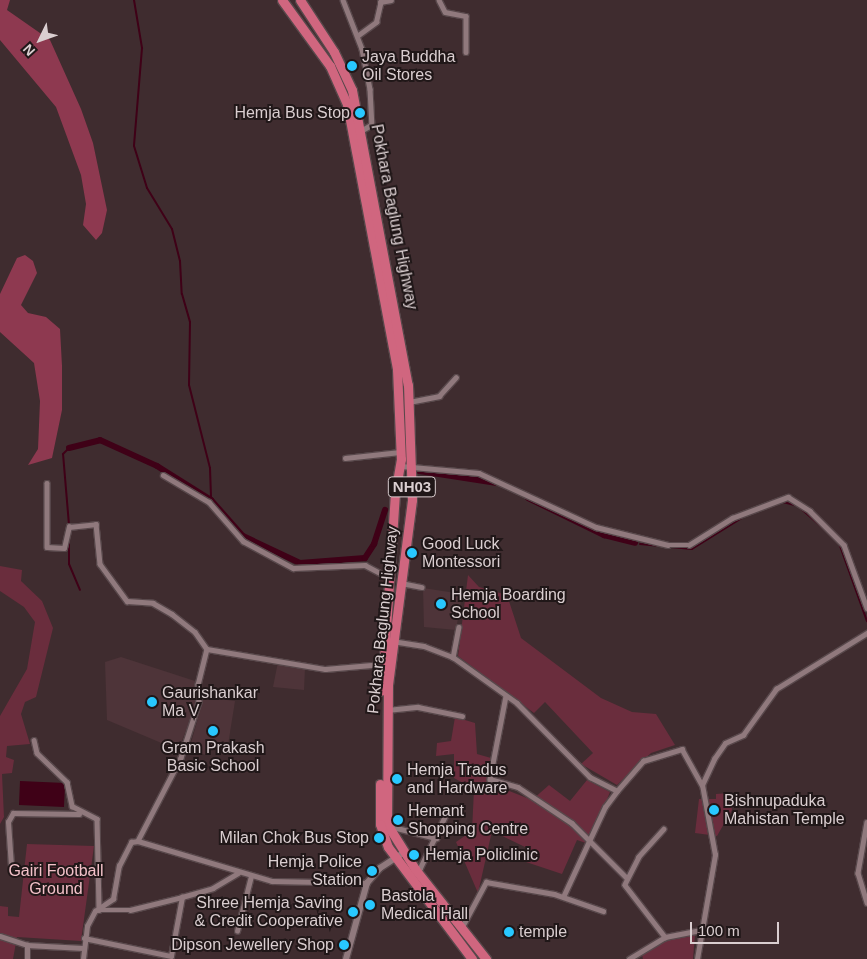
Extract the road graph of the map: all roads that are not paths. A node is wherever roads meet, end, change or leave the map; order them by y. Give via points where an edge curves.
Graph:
1 (282, 0) edge
2 (300, 0) edge
3 (343, 0) edge
4 (391, 0) edge
5 (439, 0) edge
6 (380, 1) edge
7 (357, 36) junction
8 (466, 52) dead end
9 (358, 133) junction
10 (456, 377) dead end
11 (405, 402) junction
12 (402, 452) junction
13 (345, 458) dead end
14 (400, 466) junction
15 (412, 467) junction
16 (163, 475) dead end
17 (47, 483) dead end
18 (389, 578) junction
19 (400, 582) junction
20 (422, 587) dead end
21 (867, 608) edge
22 (459, 627) dead end
23 (867, 633) edge
24 (388, 641) junction
25 (207, 649) junction
26 (453, 657) junction
27 (383, 664) junction
28 (506, 696) junction
29 (387, 710) junction
30 (462, 716) dead end
31 (34, 740) dead end
32 (702, 785) junction
33 (617, 791) junction
34 (83, 814) junction
35 (445, 816) dead end
36 (867, 822) edge
37 (387, 826) junction
38 (664, 829) dead end
39 (436, 838) junction
40 (138, 841) junction
41 (589, 841) junction
42 (399, 855) junction
43 (11, 866) dead end
44 (412, 872) junction
45 (238, 873) junction
46 (251, 876) junction
47 (627, 878) junction
48 (367, 883) junction
49 (182, 897) junction
50 (562, 897) junction
51 (867, 903) edge
52 (99, 910) junction
53 (603, 911) dead end
54 (462, 926) junction
55 (700, 930) junction
56 (237, 931) dead end
57 (0, 936) edge
58 (665, 937) junction
59 (84, 938) junction
60 (27, 945) junction
61 (83, 948) junction
62 (27, 959) edge
63 (83, 959) edge
64 (346, 959) edge
65 (472, 959) edge
66 (486, 959) edge
67 (629, 959) edge
68 (697, 959) edge

1 - 9 highway, Pokhara Baglung Highway via 335,74
2 - 9 highway, Pokhara Baglung Highway / NH03 via 348,79
3 - 7 street
4 - 6 street
5 - 8 street via 445,12 466,16
6 - 7 street via 376,22
7 - 9 street via 370,89 372,125
9 - 11 highway, Pokhara Baglung Highway / NH03
10 - 11 street via 439,396
11 - 12 highway, Pokhara Baglung Highway
11 - 15 highway, Pokhara Baglung Highway / NH03
12 - 13 street
12 - 14 highway, Pokhara Baglung Highway
14 - 15 street
14 - 18 highway, Pokhara Baglung Highway
15 - 19 highway, Pokhara Baglung Highway / NH03 via 411,509
15 - 21 street via 479,473 596,527 668,545 689,545 732,518 788,497 810,511 844,545
16 - 18 street via 209,502 243,540 293,568 365,565
17 - 25 street via 47,547 64,548 69,527 96,524 100,564 126,601 153,603 172,614 195,632
18 - 24 highway, Pokhara Baglung Highway
19 - 20 street
19 - 24 highway, Pokhara Baglung Highway / NH03
22 - 26 street
23 - 32 street via 776,689 743,735 725,743
24 - 26 street via 424,646
24 - 27 highway, Pokhara Baglung Highway
24 - 29 highway, Pokhara Baglung Highway / NH03
25 - 27 street via 308,667
25 - 40 street via 198,684 199,702 180,758
26 - 28 street
27 - 42 highway, Pokhara Baglung Highway via 380,817 385,839
28 - 33 street via 544,728 590,777
28 - 41 street via 490,779 532,795 583,830
29 - 30 street via 418,707
29 - 37 highway, Pokhara Baglung Highway / NH03
31 - 34 street via 37,753 67,782 72,806
32 - 33 street via 682,749 643,761
32 - 55 street via 715,855
33 - 41 street
34 - 43 street via 13,813 8,822
34 - 52 street via 97,819
35 - 39 street
36 - 51 street via 858,873
37 - 39 street
37 - 42 highway, Pokhara Baglung Highway
38 - 47 street
39 - 44 street via 420,868
40 - 45 street
40 - 52 street via 126,845 113,899
41 - 47 street
41 - 50 street
42 - 44 highway, Pokhara Baglung Highway
42 - 48 street
44 - 54 highway, Pokhara Baglung Highway
44 - 65 highway, Pokhara Baglung Highway
45 - 46 street
45 - 49 street via 214,888
46 - 48 street via 296,883
46 - 56 street
47 - 58 street via 625,886
48 - 64 street
49 - 52 street via 130,910
49 - 59 street via 171,956
50 - 53 street
50 - 54 street via 486,882
52 - 59 street via 92,917
54 - 66 highway, Pokhara Baglung Highway
55 - 58 street
55 - 68 street
57 - 60 street
58 - 67 street
59 - 61 street
60 - 61 street
60 - 62 street
61 - 63 street

